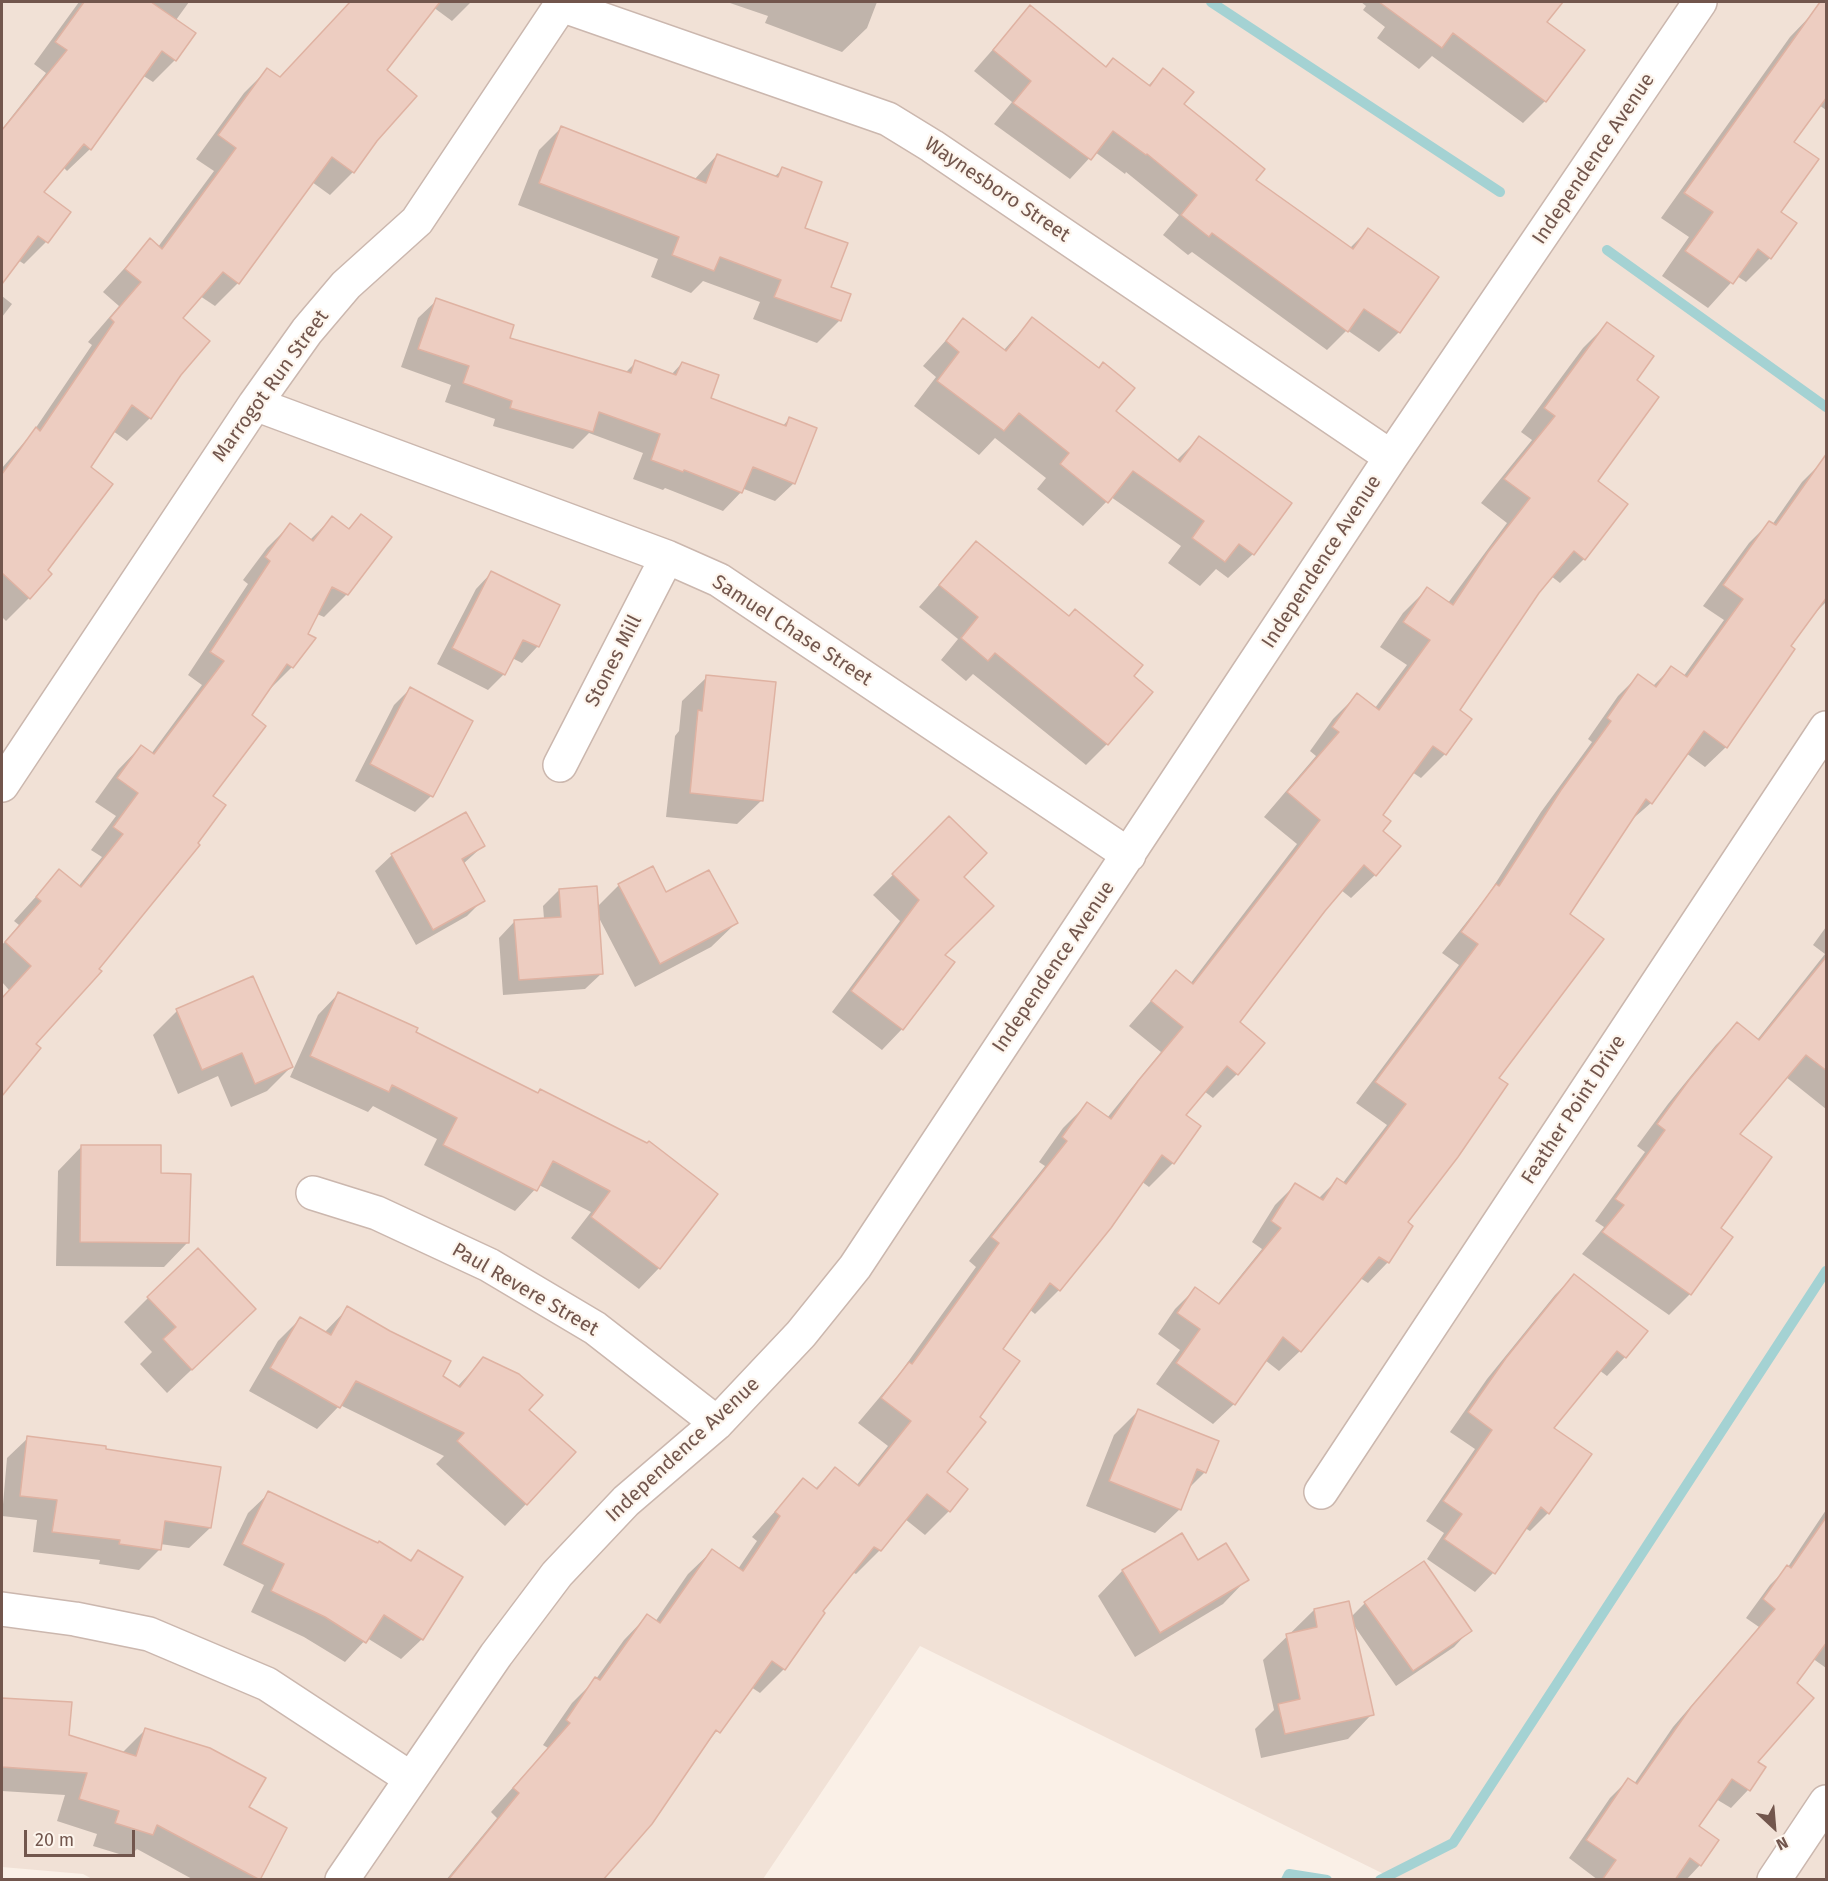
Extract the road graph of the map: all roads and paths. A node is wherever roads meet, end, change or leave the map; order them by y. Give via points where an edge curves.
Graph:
1 (1700, 2) edge
2 (561, 5) joint
3 (255, 404) junction
4 (1391, 457) junction
5 (667, 557) junction
6 (1827, 728) edge
7 (560, 765) dead end
8 (2, 785) edge
9 (1129, 855) junction
10 (313, 1193) dead end
11 (717, 1422) junction
12 (1321, 1492) dead end
13 (2, 1609) edge
14 (410, 1778) junction
15 (1827, 1802) edge
16 (342, 1880) edge
17 (1774, 1880) edge

1 - 4 street, Independence Avenue
2 - 3 street, Marrogot Run Street via 417,221 346,285
2 - 4 street, Waynesboro Street via 888,119
3 - 5 street, Samuel Chase Street
3 - 8 street, Marrogot Run Street
4 - 9 street, Independence Avenue
5 - 7 street, Stones Mill
5 - 9 street, Samuel Chase Street via 719,580
6 - 12 street, Feather Point Drive
9 - 11 street, Independence Avenue via 855,1267 801,1334
10 - 11 street, Paul Revere Street via 377,1213 489,1265 596,1328
11 - 14 street, Independence Avenue via 626,1501 557,1574
13 - 14 street via 149,1634 267,1684
14 - 16 street, Independence Avenue
15 - 17 street

